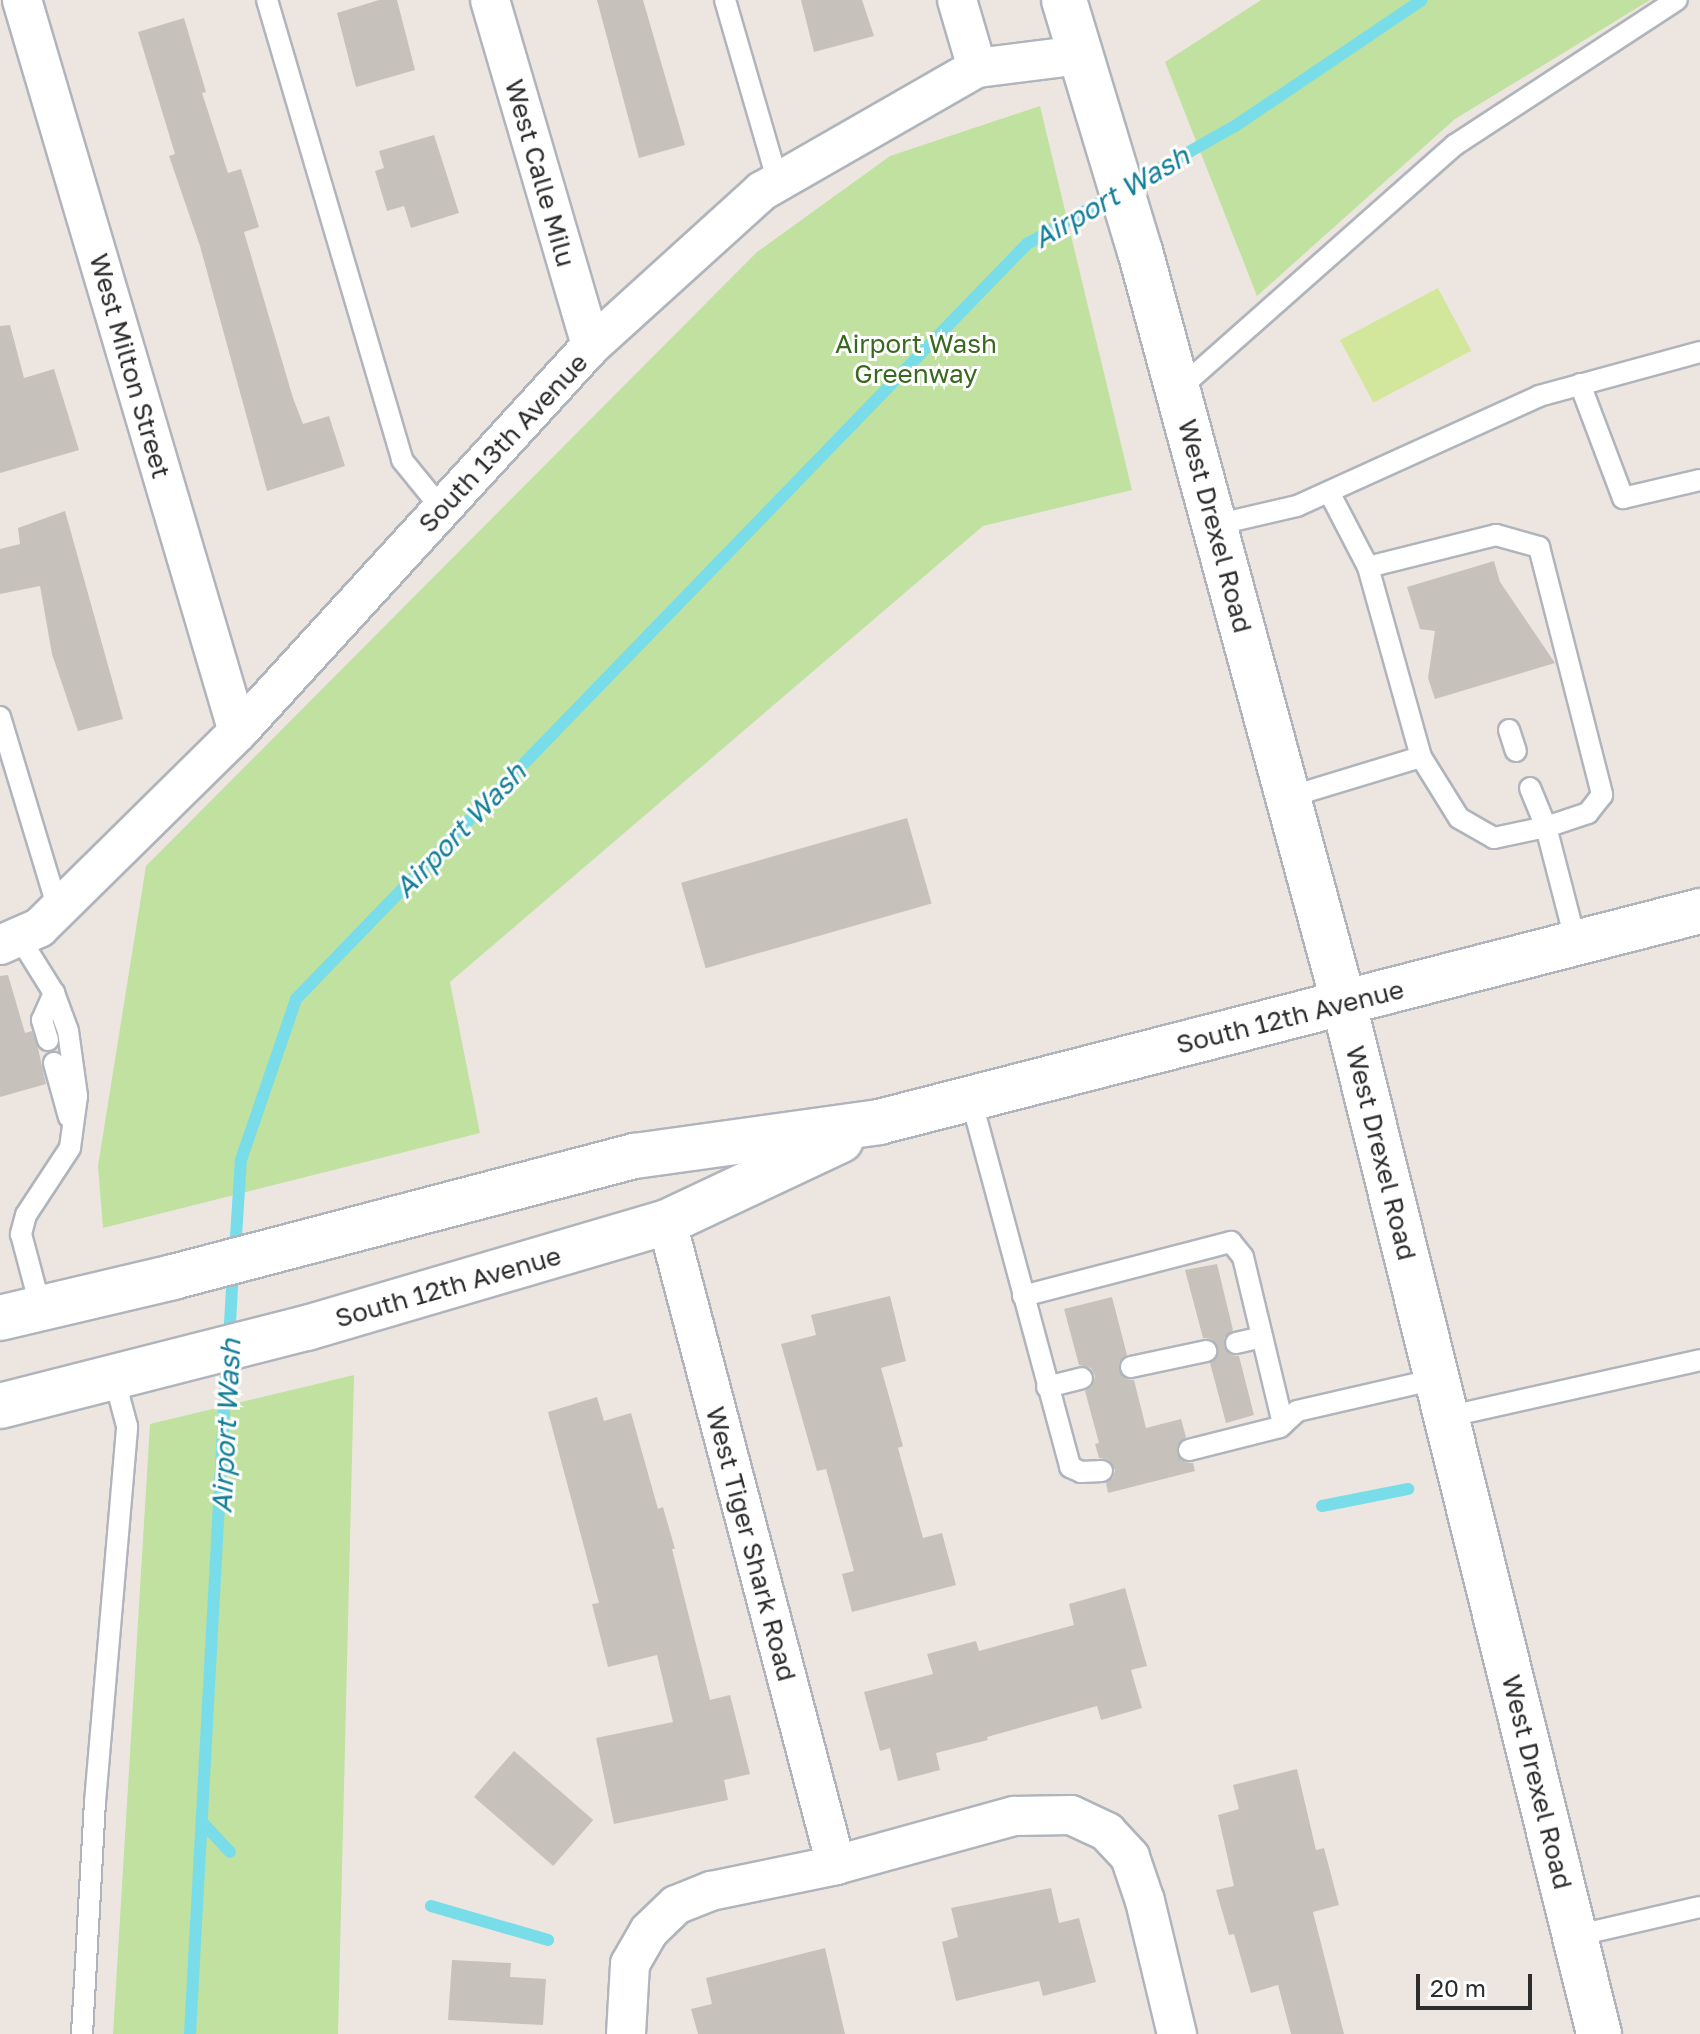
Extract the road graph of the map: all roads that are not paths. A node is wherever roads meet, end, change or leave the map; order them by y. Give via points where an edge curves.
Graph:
1 (22, 0) edge
2 (267, 0) edge
3 (490, 0) edge
4 (725, 0) edge
5 (957, 0) edge
6 (1064, 0) edge
7 (1677, 0) edge
8 (1080, 55) junction
9 (977, 68) junction
10 (778, 182) junction
11 (591, 346) junction
12 (1700, 352) edge
13 (1580, 384) junction
14 (1179, 389) junction
15 (1700, 480) edge
16 (1329, 492) junction
17 (442, 509) junction
18 (1215, 525) junction
19 (1368, 567) junction
20 (0, 717) edge
21 (1509, 730) dead end
22 (238, 732) junction
23 (1516, 751) dead end
24 (1421, 757) junction
25 (1530, 788) dead end
26 (1289, 797) junction
27 (1546, 827) junction
28 (58, 909) junction
29 (1700, 911) edge
30 (10, 941) edge
31 (1576, 943) junction
32 (54, 993) junction
33 (1344, 1004) junction
34 (48, 1040) dead end
35 (54, 1063) dead end
36 (971, 1099) junction
37 (879, 1122) junction
38 (73, 1129) junction
39 (667, 1222) junction
40 (1023, 1296) junction
41 (21, 1314) edge
42 (1262, 1337) junction
43 (1236, 1343) dead end
44 (1206, 1351) dead end
45 (1700, 1360) edge
46 (1131, 1367) dead end
47 (114, 1377) junction
48 (1082, 1378) dead end
49 (1047, 1387) junction
50 (1442, 1398) junction
51 (0, 1406) edge
52 (1283, 1424) junction
53 (1189, 1450) dead end
54 (1102, 1471) dead end
55 (836, 1865) junction
56 (1700, 1907) edge
57 (1575, 1936) junction
58 (82, 2034) edge
59 (626, 2034) edge
60 (1177, 2034) edge
61 (1599, 2034) edge

1 - 22 street, West Milton Street
2 - 17 lane via 402,460
3 - 11 street, West Calle Milu
4 - 10 lane
5 - 9 street
6 - 8 main road, West Drexel Road
7 - 14 lane via 1455,145
8 - 9 street, South 13th Avenue
8 - 14 main road, West Drexel Road
9 - 10 street, South 13th Avenue
10 - 11 street, South 13th Avenue
11 - 17 street, South 13th Avenue
12 - 13 lane
13 - 15 lane via 1623,498
13 - 16 lane via 1539,396
14 - 18 main road, West Drexel Road
16 - 18 lane via 1297,506
16 - 19 lane
17 - 22 street, South 13th Avenue
18 - 26 main road, West Drexel Road
19 - 24 lane
19 - 27 lane via 1496,535 1539,547 1602,795 1588,813
20 - 28 lane
21 - 23 lane
22 - 28 street, South 13th Avenue
24 - 26 lane
24 - 27 lane via 1459,818 1494,838
25 - 27 lane
26 - 33 main road, West Drexel Road
27 - 31 lane
28 - 30 street, South 13th Avenue via 39,928
29 - 31 main road, South 12th Avenue
30 - 32 lane
31 - 33 main road, South 12th Avenue
32 - 34 lane via 42,1020
32 - 38 lane via 68,1031 77,1096
33 - 36 main road, South 12th Avenue
33 - 50 main road, West Drexel Road
35 - 38 lane
36 - 37 main road, South 12th Avenue
36 - 40 lane
37 - 39 main road, South 12th Avenue
37 - 41 main road, South 12th Avenue via 635,1156
38 - 41 lane via 70,1148 26,1215 21,1234
39 - 47 main road, South 12th Avenue via 307,1328
39 - 55 street, West Tiger Shark Road
40 - 42 lane via 1231,1242 1243,1257
40 - 49 lane
42 - 43 lane
42 - 52 lane
44 - 46 lane
45 - 50 lane
47 - 51 main road, South 12th Avenue
47 - 58 lane via 127,1426 95,1802
48 - 49 lane
49 - 54 lane via 1070,1467
50 - 52 lane via 1297,1411
50 - 57 main road, West Drexel Road
52 - 53 lane
55 - 59 street via 711,1891 676,1905 649,1931 630,1964
55 - 60 street via 1014,1816 1071,1815 1112,1822 1140,1882
56 - 57 lane
57 - 61 main road, West Drexel Road

